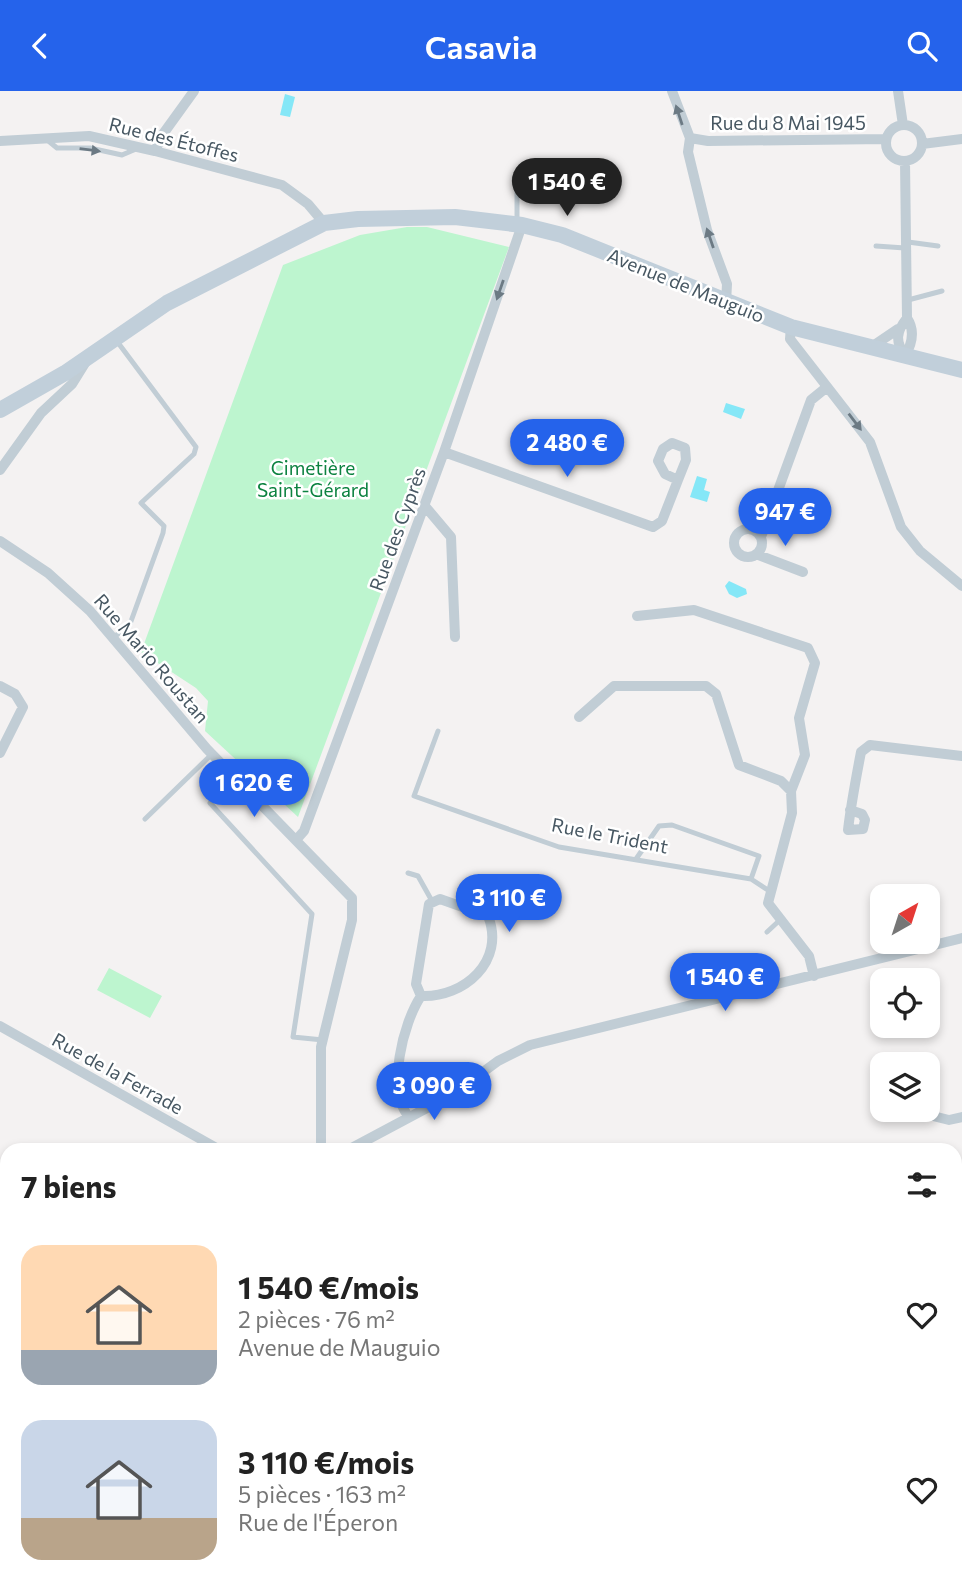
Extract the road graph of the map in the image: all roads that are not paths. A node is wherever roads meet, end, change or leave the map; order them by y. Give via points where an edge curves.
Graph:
1 (672, 91) edge
2 (898, 91) edge
3 (188, 94) edge
4 (903, 125) junction
5 (690, 138) junction
6 (886, 139) junction
7 (962, 139) edge
8 (0, 141) edge
9 (922, 144) junction
10 (155, 151) junction
11 (905, 161) junction
12 (517, 184) dead end
13 (324, 223) junction
14 (520, 225) junction
15 (908, 245) junction
16 (876, 246) dead end
17 (938, 246) dead end
18 (942, 291) dead end
19 (908, 300) junction
20 (726, 303) junction
21 (907, 317) junction
22 (791, 327) junction
23 (898, 329) junction
24 (114, 337) junction
25 (870, 348) junction
26 (90, 355) junction
27 (905, 356) junction
28 (962, 370) edge
29 (827, 387) junction
30 (0, 411) edge
31 (444, 452) junction
32 (0, 470) edge
33 (678, 480) dead end
34 (424, 505) junction
35 (761, 537) junction
36 (0, 541) edge
37 (756, 554) junction
38 (803, 572) dead end
39 (962, 586) edge
40 (637, 616) dead end
41 (454, 637) dead end
42 (113, 638) junction
43 (0, 686) edge
44 (579, 717) dead end
45 (438, 731) dead end
46 (0, 753) edge
47 (212, 754) junction
48 (962, 756) edge
49 (235, 778) junction
50 (791, 790) junction
51 (850, 810) dead end
52 (145, 819) dead end
53 (296, 840) junction
54 (636, 859) junction
55 (408, 873) dead end
56 (751, 879) junction
57 (771, 892) junction
58 (432, 901) junction
59 (781, 919) junction
60 (767, 932) dead end
61 (962, 938) edge
62 (814, 976) junction
63 (421, 996) junction
64 (0, 1026) edge
65 (323, 1040) junction
66 (410, 1117) junction
67 (940, 1117) edge
68 (962, 1117) edge
69 (208, 1143) edge
70 (321, 1143) edge
71 (361, 1143) edge

5 -> 1 street
2 - 4 street
3 - 10 street
4 - 6 street
4 - 9 street via 915,129
5 - 6 street, Rue du 8 Mai 1945
20 -> 5 street via 727,284 707,230 688,152
6 - 11 street via 889,153
7 - 9 street
8 - 10 street, Rue des Étoffes via 89,136
9 - 11 street via 917,156
10 - 13 street, Rue des Étoffes via 282,185
11 - 15 street
12 - 14 lane
13 - 14 main road, Avenue de Mauguio via 444,217
13 - 24 main road via 167,303
14 - 20 main road, Avenue de Mauguio via 587,245
14 -> 31 street, Rue des Cyprès
15 - 16 lane
15 - 17 lane
15 - 19 street
18 - 19 lane
19 - 21 street
20 - 22 main road, Avenue de Mauguio
21 - 23 street
21 - 27 street via 911,344
22 - 25 main road, Avenue de Mauguio
22 - 29 street via 790,339
23 - 25 street
23 - 27 street via 897,345
24 - 26 main road
24 - 42 lane via 196,447 141,503 164,526 163,533 130,624
25 - 27 main road, Avenue de Mauguio
26 - 30 main road
26 - 32 street via 72,384 41,413
27 - 28 main road, Avenue de Mauguio
29 - 35 street via 811,400
29 -> 39 street via 870,442 901,527 920,551
31 - 33 street via 653,527 662,521
31 - 34 street, Rue des Cyprès
34 - 41 street via 451,537
34 - 53 street, Rue des Cyprès via 304,831
35 - 37 street
35 - 37 street via 747,529 734,539 742,555
36 - 42 street, Rue Mario Roustan via 48,573
37 - 38 street
40 - 50 street via 694,610 808,648 815,663 799,718 805,755
42 - 47 street, Rue Mario Roustan
43 - 46 street via 15,694 23,707
44 - 50 street via 614,686 706,686 716,694 739,765 781,781
45 - 54 lane, Rue le Trident via 414,796 559,847
47 - 49 street, Rue Mario Roustan
47 - 52 lane
48 - 51 street via 865,747
49 - 53 street, Rue Mario Roustan
49 - 65 lane via 210,803 312,914 293,1037
50 - 57 street via 792,813
53 - 65 street, Rue Mario Roustan via 352,898 352,920
54 - 56 lane, Rue le Trident
54 - 56 lane via 659,826 672,825 760,856
55 - 58 lane via 418,876
56 - 57 lane, Rue le Trident
57 - 59 street via 768,903
58 - 63 street via 416,984
58 - 63 street via 440,898 488,916 494,930 484,970 468,985 438,997
59 - 60 lane
59 - 62 street via 809,955
61 - 62 street
62 - 66 street via 530,1045
63 - 66 street via 410,1012 397,1081 398,1098
64 - 69 street, Rue de la Ferrade
65 - 70 street, Rue Mario Roustan
66 - 71 street
67 - 68 street

